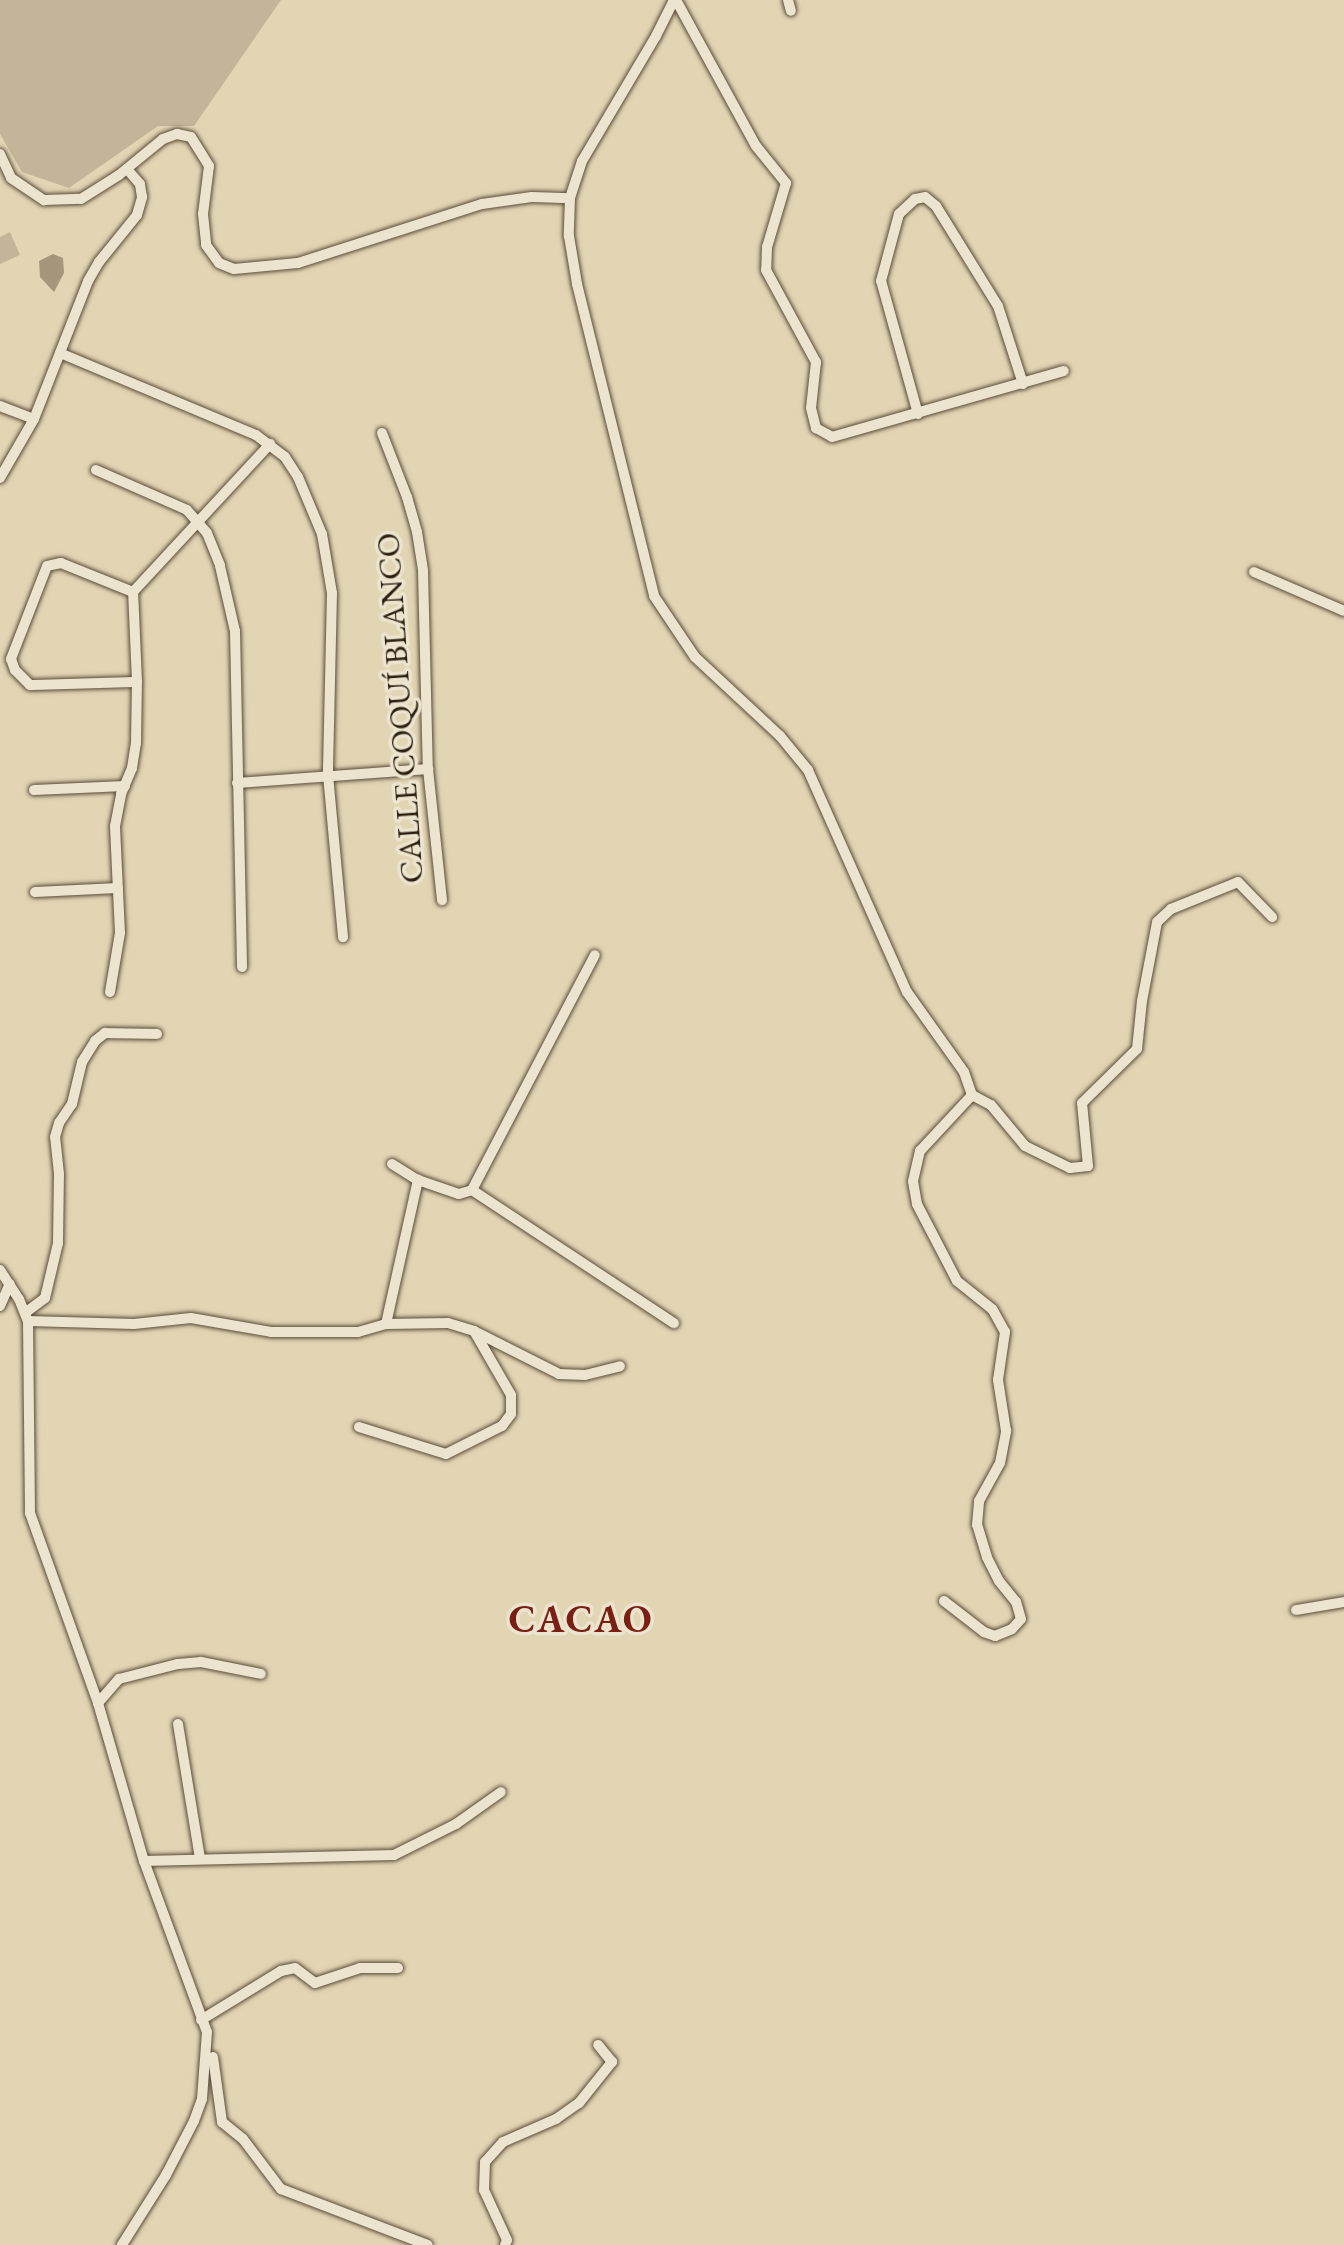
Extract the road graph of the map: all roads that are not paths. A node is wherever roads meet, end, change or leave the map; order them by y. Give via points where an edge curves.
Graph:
1 (675, 0) edge
2 (0, 154) edge
3 (127, 169) junction
4 (570, 198) junction
5 (60, 353) junction
6 (1064, 372) dead end
7 (1023, 384) junction
8 (0, 406) edge
9 (918, 414) junction
10 (34, 419) junction
11 (382, 433) dead end
12 (270, 444) junction
13 (96, 470) dead end
14 (0, 478) edge
15 (198, 520) junction
16 (1254, 572) dead end
17 (133, 592) junction
18 (1344, 611) edge
19 (137, 682) junction
20 (428, 769) junction
21 (328, 775) junction
22 (237, 783) junction
23 (125, 786) junction
24 (34, 790) dead end
25 (118, 888) junction
26 (35, 892) dead end
27 (442, 900) dead end
28 (1272, 917) dead end
29 (343, 937) dead end
30 (595, 955) dead end
31 (242, 967) dead end
32 (110, 992) dead end
33 (157, 1034) dead end
34 (972, 1096) junction
35 (392, 1164) dead end
36 (418, 1180) junction
37 (472, 1190) junction
38 (0, 1270) edge
39 (10, 1284) junction
40 (0, 1306) edge
41 (27, 1317) junction
42 (674, 1323) dead end
43 (386, 1324) junction
44 (474, 1331) junction
45 (620, 1366) dead end
46 (359, 1427) dead end
47 (944, 1601) dead end
48 (1344, 1602) edge
49 (1296, 1609) dead end
50 (261, 1674) dead end
51 (98, 1703) junction
52 (178, 1724) dead end
53 (501, 1792) dead end
54 (200, 1858) junction
55 (144, 1861) junction
56 (398, 1968) dead end
57 (201, 2020) junction
58 (210, 2037) junction
59 (598, 2045) dead end
60 (122, 2245) edge
61 (428, 2245) edge
62 (505, 2245) edge

1 - 4 street via 591,143
1 - 9 street via 756,146 786,183 767,247 766,270 816,362 811,408 816,428 832,437
2 - 3 street via 11,178 44,201 81,199
3 - 4 street via 163,139 177,134 191,137 209,166 203,214 206,245 219,263 234,270 298,263 482,204 532,197
3 - 5 street via 142,197 136,215 99,262
4 - 34 street via 569,236 577,284 654,596 695,657 780,736 808,770 907,992 964,1072
5 - 10 street
5 - 12 street
6 - 7 street
7 - 9 street
7 - 9 street via 998,306 936,206 925,197 915,199 899,214 881,281
8 - 10 street
10 - 14 street
11 - 20 street, CALLE COQUÍ BLANCO via 407,497 423,571
12 - 15 street
12 - 21 street via 298,477 326,549 332,593
13 - 15 street via 187,510
15 - 17 street
15 - 22 street via 220,566 234,631
16 - 18 street
17 - 19 street
17 - 19 street via 61,563 47,566 11,659 30,685
19 - 23 street via 136,743
20 - 21 street
20 - 27 street, CALLE COQUÍ BLANCO
21 - 22 street
21 - 29 street
22 - 31 street
23 - 24 street
23 - 25 street via 115,826
25 - 26 street
25 - 32 street via 120,933
28 - 34 street via 1238,882 1171,909 1157,922 1138,1049 1082,1103 1088,1166 1070,1168 1025,1146 990,1105
30 - 37 street
33 - 41 street via 106,1033 82,1062 72,1104 55,1138 58,1243 45,1298
34 - 47 street via 920,1152 913,1181 917,1204 957,1281 992,1309 1005,1332 998,1380 1006,1431 1000,1463 979,1501 977,1525 986,1557 1017,1602 1021,1619 995,1636
35 - 36 street
36 - 37 street via 459,1195
36 - 43 street
37 - 42 street
38 - 39 street
39 - 40 street
39 - 41 street
41 - 43 street via 134,1324 191,1318 271,1332 358,1332
41 - 51 street via 30,1513
43 - 44 street via 447,1323
44 - 45 street via 559,1374 585,1375
44 - 46 street via 511,1395 511,1414 502,1426 446,1454
48 - 49 street
50 - 51 street via 201,1662 178,1664 119,1679
51 - 55 street
52 - 54 street
53 - 54 street via 456,1824 394,1855
54 - 55 street
55 - 57 street
56 - 57 street via 360,1968 315,1983 295,1968 281,1970
57 - 58 street
58 - 60 street via 202,2099 194,2121
58 - 61 street via 222,2122 243,2139 281,2189
59 - 62 street via 611,2062 579,2103 556,2119 503,2142 485,2162 484,2190

